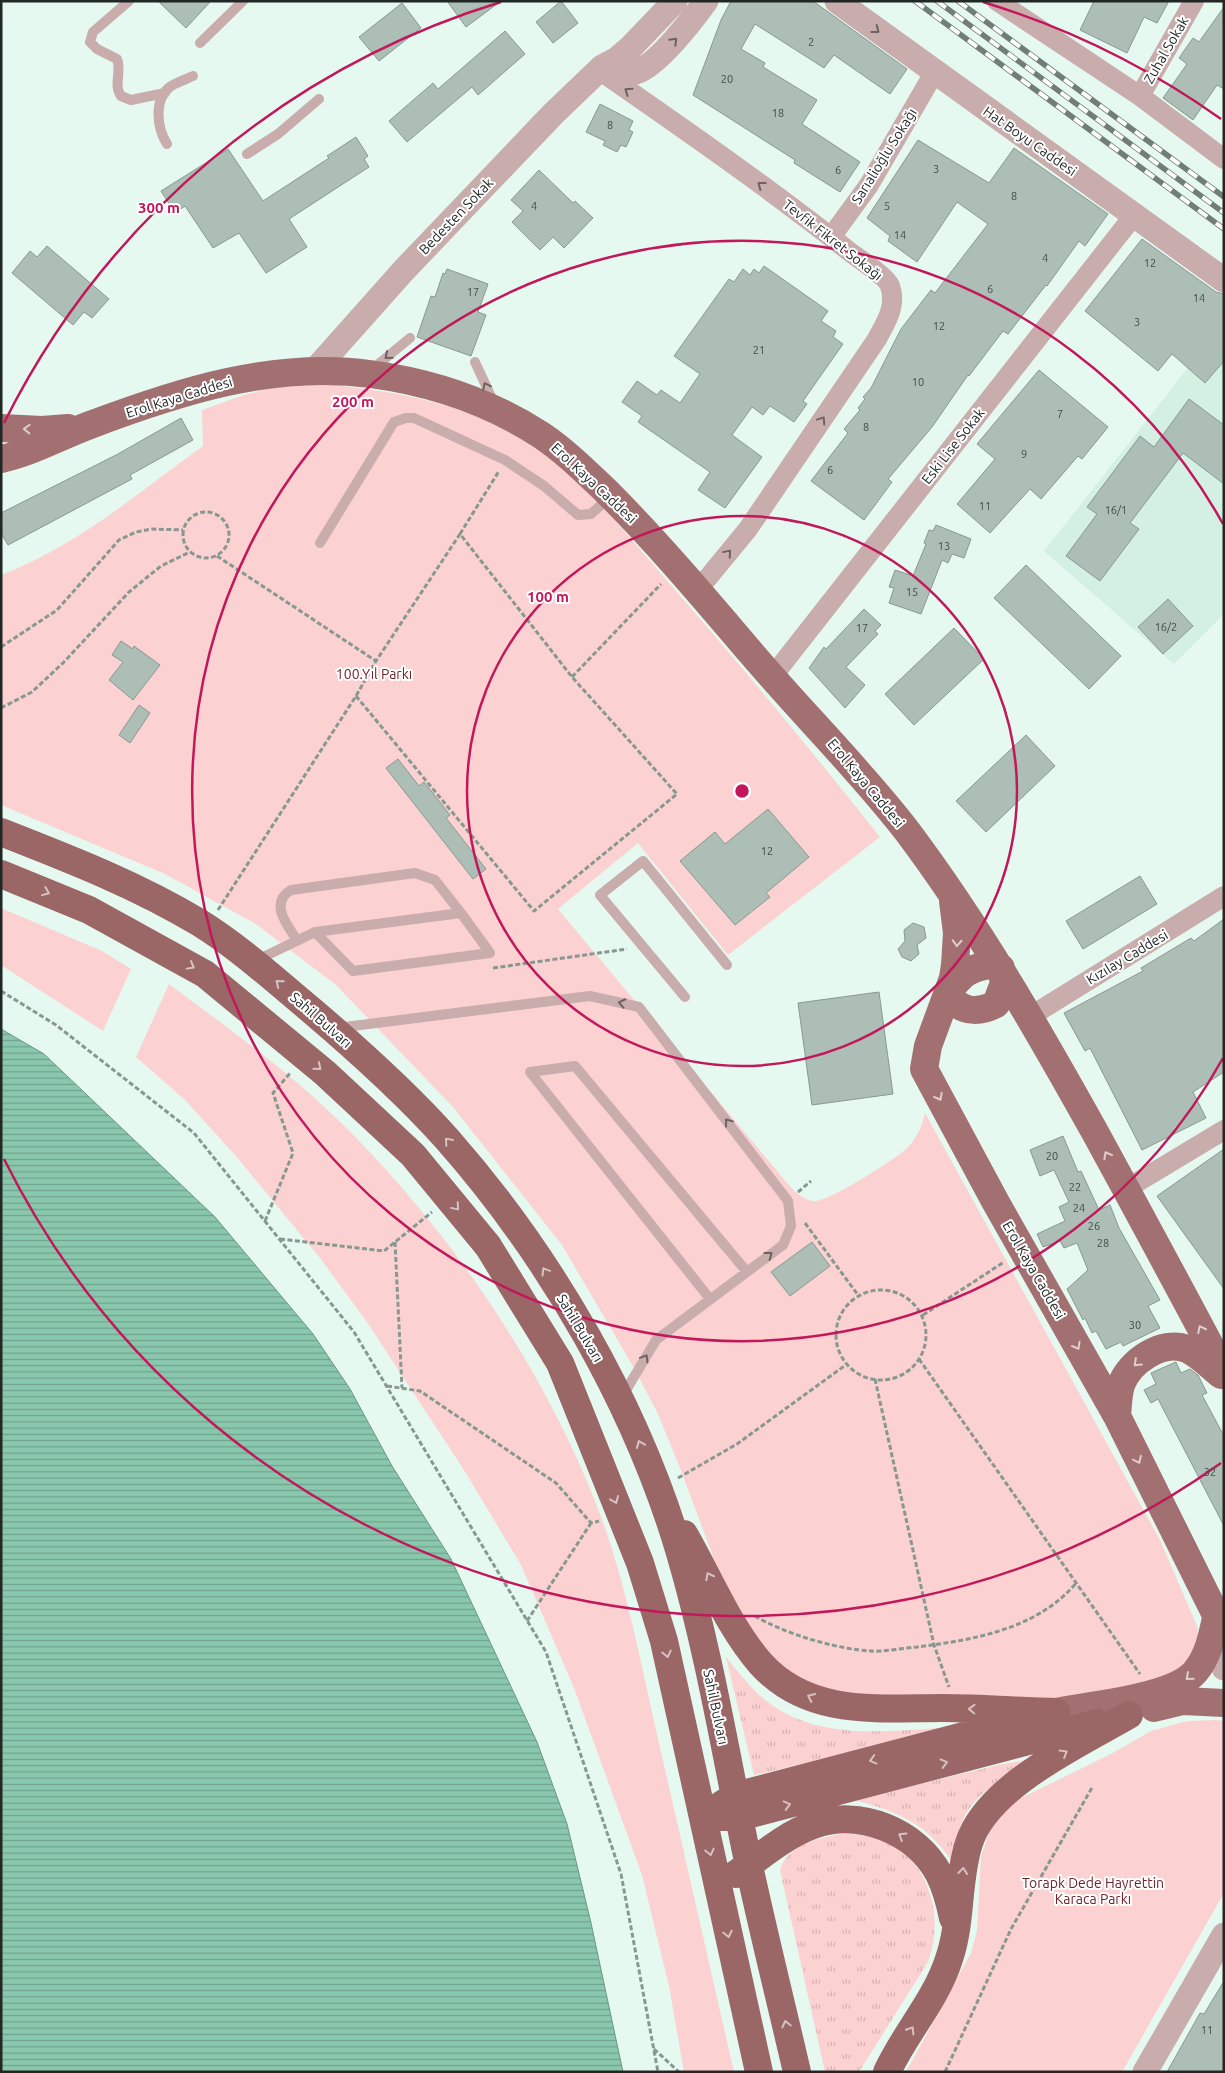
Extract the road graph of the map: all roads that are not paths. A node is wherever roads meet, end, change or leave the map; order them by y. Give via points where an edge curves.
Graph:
1 (129, 1) edge
2 (243, 1) edge
3 (657, 1) edge
4 (675, 1) edge
5 (706, 1) edge
6 (837, 1) edge
7 (997, 1) edge
8 (1194, 1) edge
9 (200, 43) dead end
10 (600, 69) junction
11 (934, 74) junction
12 (193, 76) dead end
13 (165, 93) junction
14 (1140, 96) junction
15 (319, 99) dead end
16 (167, 144) dead end
17 (1221, 150) edge
18 (247, 154) dead end
19 (1135, 214) junction
20 (831, 237) junction
21 (1224, 280) edge
22 (410, 338) dead end
23 (474, 362) dead end
24 (315, 370) junction
25 (366, 374) junction
26 (498, 410) junction
27 (87, 426) junction
28 (1, 428) edge
29 (1, 459) edge
30 (611, 496) junction
31 (320, 542) dead end
32 (697, 591) junction
33 (772, 677) junction
34 (1, 832) edge
35 (1, 874) edge
36 (952, 895) junction
37 (1224, 896) edge
38 (461, 913) junction
39 (315, 932) junction
40 (297, 940) junction
41 (254, 962) junction
42 (727, 965) dead end
43 (1001, 968) junction
44 (947, 993) junction
45 (685, 997) dead end
46 (1030, 1016) junction
47 (332, 1028) junction
48 (1224, 1130) edge
49 (1126, 1189) junction
50 (747, 1272) junction
51 (710, 1299) junction
52 (1224, 1372) edge
53 (1224, 1378) edge
54 (620, 1400) junction
55 (1117, 1416) junction
56 (658, 1489) junction
57 (1220, 1625) edge
58 (1224, 1668) edge
59 (1224, 1703) edge
60 (1056, 1712) junction
61 (1129, 1715) junction
62 (737, 1806) junction
63 (703, 1817) junction
64 (749, 1865) junction
65 (718, 1887) junction
66 (956, 1936) junction
67 (1224, 1936) edge
68 (759, 2072) edge
69 (797, 2072) edge
70 (887, 2072) edge
71 (1145, 2072) edge

1 - 13 lane via 93,32 90,42 96,50 117,58 117,88 121,96 131,100
2 - 9 lane
3 - 10 street, Bedesten Sokak via 622,38
4 - 10 street, Bedesten Sokak via 631,47
10 -> 5 street via 628,73 638,71 672,43
6 -> 11 street, Hat Boyu Caddesi
7 - 14 street
8 - 14 street, Zuhal Sokak
20 -> 10 street, Tevfik Fikret Sokağı
10 - 24 street, Bedesten Sokak via 404,270
11 - 19 street, Hat Boyu Caddesi
11 - 20 street, Sarıalioğlu Sokağı via 869,185
12 - 13 lane
13 - 16 lane via 158,123
14 - 17 street, Zuhal Sokak
15 - 18 lane via 278,134
19 - 21 street, Hat Boyu Caddesi
19 - 33 street, Eski Lise Sokak
32 -> 20 street, Tevfik Fikret Sokağı via 748,529 877,339 889,316 894,300 890,284
22 -> 25 lane
26 -> 23 lane
24 - 25 main road, Erol Kaya Caddesi
24 - 27 main road, Erol Kaya Caddesi via 218,383
25 - 26 main road, Erol Kaya Caddesi via 432,386
26 - 30 main road, Erol Kaya Caddesi via 546,438
27 -> 28 main road, Erol Kaya Caddesi via 42,430
27 - 29 main road, Erol Kaya Caddesi via 56,441
30 - 31 lane via 591,514 578,515 544,486 505,460 414,418 400,419 394,422
30 - 32 main road, Erol Kaya Caddesi
32 - 33 main road, Erol Kaya Caddesi
33 - 36 main road, Erol Kaya Caddesi via 905,828
34 - 41 highway, Sahil Bulvarı via 125,882 207,928
35 -> 63 highway via 88,910 205,974 305,1057 414,1155 488,1246 560,1363 640,1563 664,1641
36 - 43 main road, Erol Kaya Caddesi
36 -> 44 main road, Erol Kaya Caddesi via 957,948 953,978
37 - 46 street, Kızılay Caddesi
38 - 39 lane
38 - 39 lane via 490,953 353,971
38 - 40 lane via 435,880 415,873 291,890 283,896 280,908
39 - 40 lane
40 - 41 lane
47 -> 41 highway, Sahil Bulvarı
42 - 45 lane via 643,861 600,895
43 - 44 main road via 990,965 973,967
43 - 44 main road via 1004,983 1001,994 996,1004 986,1009 964,1009
43 - 46 main road, Erol Kaya Caddesi
44 -> 55 main road, Erol Kaya Caddesi via 924,1070
49 -> 46 main road, Erol Kaya Caddesi
50 -> 47 lane via 783,1245 791,1226 788,1201 639,1007 590,996
54 -> 47 highway, Sahil Bulvarı via 584,1332 536,1255 474,1172 421,1112
48 - 49 street
52 -> 49 main road, Erol Kaya Caddesi
50 - 51 lane
50 - 51 lane via 574,1066 530,1072
54 -> 51 lane via 656,1340
53 -> 55 main road via 1186,1349 1161,1349 1144,1357 1129,1371 1122,1385
56 -> 54 highway, Sahil Bulvarı
55 -> 57 main road, Erol Kaya Caddesi
60 -> 56 highway via 847,1708 818,1700 779,1679 762,1665 746,1644
56 - 62 highway, Sahil Bulvarı via 680,1552 694,1608
57 - 58 street
57 -> 60 main road via 1195,1672 1181,1684 1154,1693
59 - 61 main road via 1183,1701
60 -> 62 highway
62 -> 61 highway
66 -> 61 highway via 969,1843 986,1810 1017,1782
62 - 63 highway
62 - 64 highway, Sahil Bulvarı
63 -> 65 highway
64 - 65 highway
66 -> 64 highway via 946,1890 938,1873 915,1846 886,1827 854,1819 814,1824 790,1836
69 -> 64 highway, Sahil Bulvarı
65 -> 68 highway
70 -> 66 highway via 934,1992 949,1961
67 - 71 street

